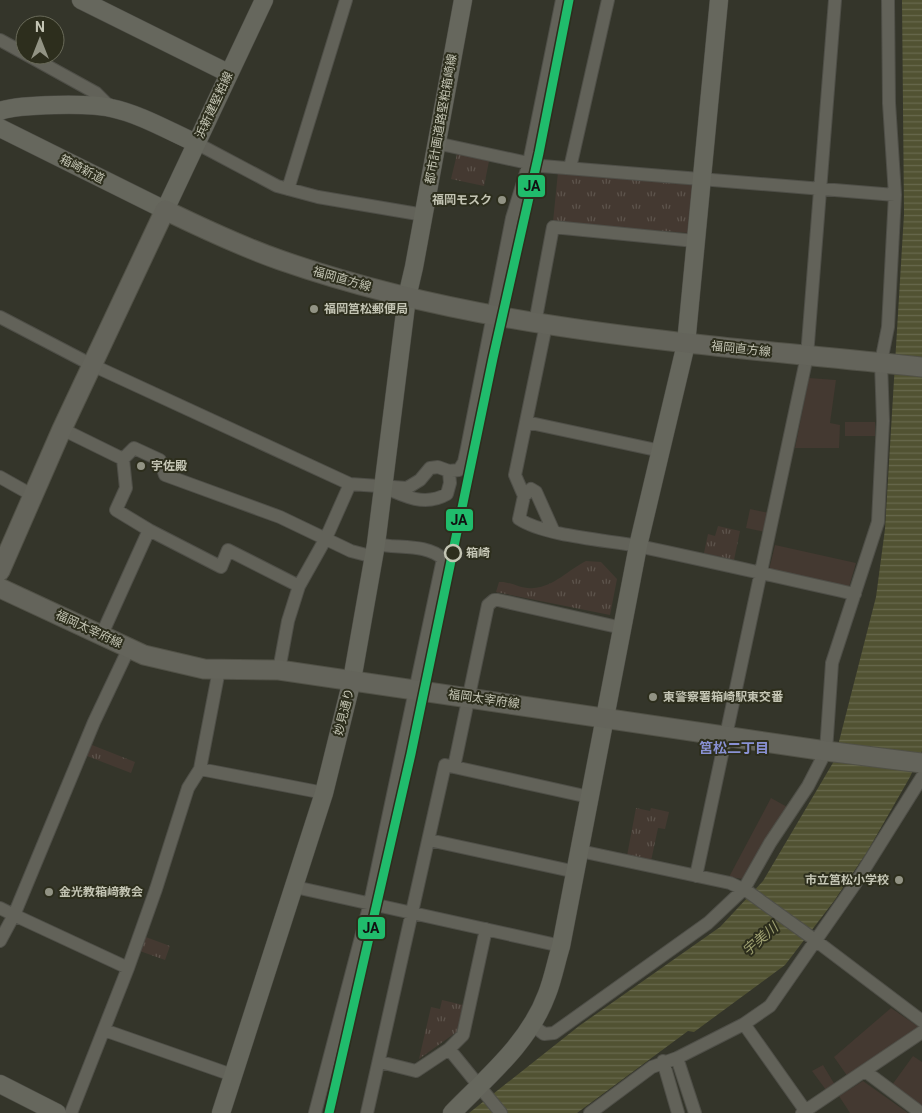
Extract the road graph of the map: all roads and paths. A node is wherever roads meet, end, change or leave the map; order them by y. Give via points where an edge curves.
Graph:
1 (81, 0) edge
2 (264, 0) edge
3 (346, 0) edge
4 (463, 0) edge
5 (562, 0) edge
6 (608, 0) edge
7 (719, 0) edge
8 (835, 0) edge
9 (888, 0) edge
10 (0, 40) edge
11 (228, 73) junction
12 (110, 107) junction
13 (0, 111) edge
14 (0, 128) edge
15 (196, 143) junction
16 (436, 143) junction
17 (529, 164) junction
18 (570, 168) junction
19 (703, 180) junction
20 (288, 188) junction
21 (819, 190) junction
22 (895, 195) junction
23 (165, 210) junction
24 (424, 215) junction
25 (695, 241) junction
26 (407, 297) junction
27 (494, 315) junction
28 (0, 317) edge
29 (541, 324) junction
30 (686, 344) junction
31 (806, 356) junction
32 (886, 363) junction
33 (92, 365) junction
34 (922, 367) edge
35 (526, 422) junction
36 (62, 429) junction
37 (661, 452) junction
38 (123, 459) junction
39 (449, 471) junction
40 (0, 477) edge
41 (350, 484) junction
42 (382, 486) junction
43 (32, 496) junction
44 (524, 496) junction
45 (149, 530) junction
46 (553, 530) junction
47 (326, 538) junction
48 (638, 546) junction
49 (375, 550) junction
50 (0, 571) edge
51 (762, 574) junction
52 (298, 586) junction
53 (0, 588) edge
54 (855, 594) junction
55 (622, 628) junction
56 (102, 634) junction
57 (129, 648) junction
58 (219, 670) junction
59 (279, 670) junction
60 (352, 680) junction
61 (415, 690) junction
62 (467, 696) junction
63 (604, 716) junction
64 (727, 736) junction
65 (829, 751) junction
66 (454, 766) junction
67 (921, 768) edge
68 (200, 769) junction
69 (324, 793) junction
70 (589, 797) junction
71 (429, 840) junction
72 (580, 851) junction
73 (576, 872) junction
74 (696, 876) junction
75 (295, 887) junction
76 (745, 890) junction
77 (370, 903) junction
78 (0, 908) edge
79 (412, 912) junction
80 (14, 915) junction
81 (486, 929) junction
82 (813, 938) junction
83 (0, 941) edge
84 (561, 946) junction
85 (128, 968) junction
86 (922, 1021) edge
87 (531, 1024) junction
88 (744, 1024) junction
89 (104, 1030) junction
90 (922, 1032) edge
91 (449, 1049) junction
92 (677, 1058) junction
93 (662, 1061) junction
94 (380, 1062) junction
95 (865, 1071) junction
96 (235, 1076) junction
97 (0, 1084) edge
98 (482, 1090) junction
99 (51, 1110) edge
100 (805, 1112) edge
101 (71, 1113) edge
102 (221, 1113) edge
103 (315, 1113) edge
104 (367, 1113) edge
105 (452, 1113) edge
106 (501, 1113) edge
107 (590, 1113) edge
108 (678, 1113) edge
109 (695, 1113) edge
110 (921, 1113) edge

1 - 11 street
2 - 11 street, 浜新建堅粕線
3 - 20 street
4 - 16 street, 都市計画道路堅粕箱崎線
5 - 17 street
6 - 18 street
7 - 19 street
8 - 21 street
9 - 22 street via 888,103
10 - 12 street via 96,93
11 - 15 street, 浜新建堅粕線
12 - 13 street via 30,106
12 - 15 street
14 - 23 street, 箱崎新道
15 - 20 street via 277,186
15 - 23 street, 浜新建堅粕線
16 - 17 street
16 - 24 street, 都市計画道路堅粕箱崎線
17 - 18 street
17 - 27 street via 512,218
18 - 19 street
19 - 21 street
19 - 25 street
20 - 24 street via 318,197
21 - 22 street
21 - 31 street
22 - 32 street
23 - 26 main road, 福岡直方線 via 278,259
23 - 33 main road
24 - 26 street, 都市計画道路堅粕箱崎線
25 - 29 street via 553,227
25 - 30 street
26 - 27 main road, 福岡直方線
26 - 42 street, 妙見通り
27 - 29 main road, 福岡直方線
27 - 39 street via 464,462 459,470
28 - 33 street
29 - 30 main road, 福岡直方線
29 - 35 street
30 - 31 main road, 福岡直方線
30 - 37 street
31 - 32 main road, 福岡直方線
31 - 51 street
32 - 34 main road, 福岡直方線
32 - 54 street via 878,522
33 - 36 main road
33 - 41 street
35 - 37 street
35 - 44 street via 515,475
36 - 38 street
36 - 43 main road
37 - 48 street
38 - 45 street via 126,488 116,510
38 - 47 street via 134,448 160,460 165,474 280,517
39 - 42 street via 430,468 407,488
39 - 42 street via 447,494 436,500 409,498
40 - 43 street
41 - 42 street
41 - 47 street
42 - 49 street, 妙見通り
43 - 50 main road
44 - 46 street via 531,489 536,492
44 - 46 street via 519,519 528,525
45 - 52 street via 221,567 228,550
45 - 56 street
46 - 48 street
47 - 49 street via 351,551
47 - 52 street
48 - 51 street
48 - 55 street
49 - 60 street, 妙見通り
49 - 61 street via 404,546 438,554 443,559
51 - 54 street
51 - 64 street
52 - 59 street
53 - 56 main road, 福岡太宰府線
54 - 65 street via 832,663
55 - 62 street via 494,600 488,605
55 - 63 street
56 - 57 main road, 福岡太宰府線
57 - 58 main road, 福岡太宰府線 via 179,665
57 - 80 street via 94,722
58 - 59 main road, 福岡太宰府線
58 - 68 street
59 - 60 main road, 福岡太宰府線
60 - 61 main road, 福岡太宰府線
60 - 69 street, 妙見通り
61 - 62 main road, 福岡太宰府線
61 - 77 street
62 - 63 main road, 福岡太宰府線
62 - 66 street
63 - 64 main road, 福岡太宰府線
63 - 70 street
64 - 65 main road, 福岡太宰府線
64 - 74 street
65 - 67 main road, 福岡太宰府線
65 - 76 street via 770,843
66 - 70 street
66 - 71 street via 445,765
67 - 82 street via 855,884
68 - 69 street
68 - 85 street via 188,788
69 - 75 street, 妙見通り
70 - 72 street
71 - 73 street
71 - 79 street
72 - 73 street
72 - 74 street
73 - 84 street
74 - 76 street via 730,883
75 - 77 street
75 - 96 street, 妙見通り
76 - 82 street
76 - 87 street via 708,923 554,1032 544,1034
77 - 79 street
77 - 103 street
78 - 80 street
79 - 81 street
79 - 94 street
80 - 83 street
80 - 85 street
81 - 84 street
81 - 91 street via 463,1035
82 - 86 street
82 - 88 street via 770,1006
84 - 87 street via 547,995
85 - 89 street
87 - 98 street
88 - 92 street
88 - 100 street
89 - 96 street
89 - 101 street
90 - 95 street
91 - 94 street via 416,1071
91 - 98 street
92 - 93 street
92 - 109 street
93 - 107 street
93 - 108 street
94 - 104 street
95 - 100 street
95 - 110 street
96 - 102 street, 妙見通り
97 - 99 street
98 - 105 street
98 - 106 street

